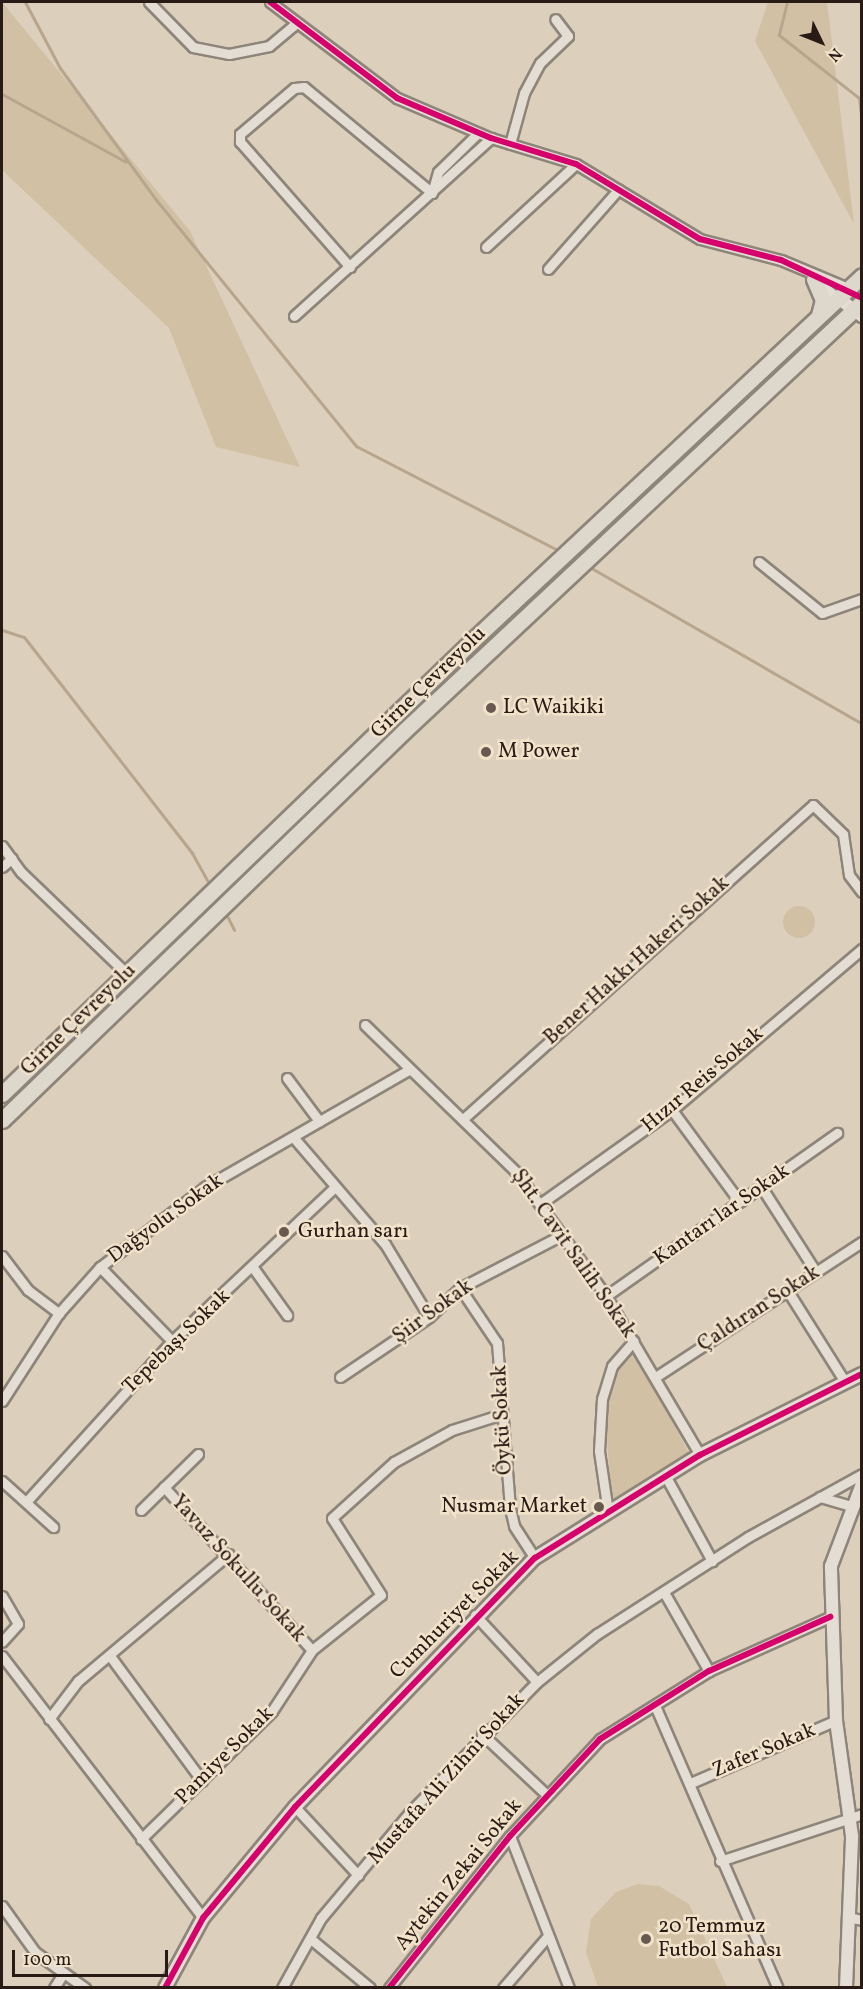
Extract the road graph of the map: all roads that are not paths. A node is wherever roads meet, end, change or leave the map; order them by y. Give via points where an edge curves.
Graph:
1 (149, 2) edge
2 (270, 2) edge
3 (555, 19) dead end
4 (296, 23) junction
5 (478, 133) junction
6 (492, 138) junction
7 (510, 144) junction
8 (576, 164) junction
9 (618, 190) junction
10 (432, 193) junction
11 (486, 247) dead end
12 (350, 267) junction
13 (548, 270) dead end
14 (809, 273) junction
15 (861, 276) edge
16 (843, 293) junction
17 (859, 306) edge
18 (819, 315) junction
19 (294, 316) dead end
20 (759, 562) dead end
21 (861, 599) edge
22 (2, 846) edge
23 (12, 858) junction
24 (2, 867) edge
25 (861, 892) edge
26 (861, 949) edge
27 (126, 973) junction
28 (366, 1025) dead end
29 (407, 1071) junction
30 (287, 1078) dead end
31 (2, 1094) edge
32 (672, 1110) junction
33 (463, 1119) junction
34 (2, 1120) edge
35 (319, 1121) junction
36 (837, 1133) dead end
37 (294, 1138) junction
38 (334, 1187) junction
39 (762, 1188) junction
40 (739, 1201) junction
41 (540, 1204) junction
42 (560, 1236) junction
43 (861, 1242) edge
44 (2, 1256) edge
45 (100, 1267) junction
46 (254, 1269) junction
47 (816, 1272) junction
48 (460, 1288) junction
49 (789, 1293) junction
50 (606, 1296) junction
51 (59, 1313) junction
52 (288, 1315) dead end
53 (429, 1317) junction
54 (172, 1341) junction
55 (634, 1341) junction
56 (861, 1374) edge
57 (657, 1376) junction
58 (340, 1377) dead end
59 (845, 1382) junction
60 (2, 1401) edge
61 (502, 1414) junction
62 (198, 1454) dead end
63 (700, 1455) junction
64 (861, 1474) edge
65 (666, 1477) junction
66 (2, 1481) edge
67 (861, 1484) edge
68 (164, 1487) junction
69 (818, 1497) junction
70 (26, 1502) junction
71 (851, 1506) junction
72 (141, 1510) dead end
73 (608, 1512) junction
74 (53, 1527) dead end
75 (229, 1554) junction
76 (535, 1558) junction
77 (712, 1561) junction
78 (664, 1594) junction
79 (2, 1596) edge
80 (475, 1615) junction
81 (830, 1617) junction
82 (2, 1642) edge
83 (312, 1650) junction
84 (2, 1656) edge
85 (110, 1656) junction
86 (709, 1671) junction
87 (537, 1682) junction
88 (656, 1708) junction
89 (49, 1719) junction
90 (836, 1720) junction
91 (482, 1734) junction
92 (202, 1781) junction
93 (693, 1782) junction
94 (546, 1794) junction
95 (295, 1807) junction
96 (856, 1814) edge
97 (510, 1836) junction
98 (141, 1839) junction
99 (720, 1862) junction
100 (358, 1875) junction
101 (2, 1906) edge
102 (203, 1918) junction
103 (857, 1919) edge
104 (547, 1937) junction
105 (312, 1940) junction
106 (62, 1975) junction
107 (169, 1985) edge
108 (54, 1988) edge
109 (85, 1988) edge
110 (282, 1988) edge
111 (370, 1988) edge
112 (389, 1988) edge
113 (503, 1988) edge
114 (569, 1988) edge
115 (778, 1988) edge
116 (846, 1988) edge

1 - 4 street via 193,47 230,54 269,46
2 - 4 street
3 - 7 street via 568,36 540,63 524,93
4 - 5 street via 397,98
5 - 6 street
5 - 10 street via 438,172
6 - 7 street
6 - 10 street
7 - 8 street
8 - 9 street
8 - 11 street
9 - 13 street
9 - 14 street via 700,239
10 - 12 street
10 - 12 street via 304,87 294,88 240,134 240,142
12 - 19 street
14 - 16 street
14 - 16 street
14 - 18 highway via 823,300
15 - 16 highway, Girne Çevreyolu
16 - 17 street
16 - 18 highway, Girne Çevreyolu
17 - 34 highway, Girne Çevreyolu via 560,584
18 - 27 highway, Girne Çevreyolu
20 - 21 street via 822,613
22 - 23 street
23 - 24 street
23 - 27 street
25 - 33 street, Bener Hakkı Hakeri Sokak via 849,875 843,834 813,805
26 - 32 street, Hızır Reis Sokak
27 - 31 highway, Girne Çevreyolu
28 - 29 street, Şht. Cavit Salih Sokak
29 - 33 street, Şht. Cavit Salih Sokak
29 - 35 street, Dağyolu Sokak
30 - 35 street
32 - 40 street
32 - 41 street, Hızır Reis Sokak
33 - 41 street, Şht. Cavit Salih Sokak
35 - 37 street, Dağyolu Sokak
36 - 39 street, Kantarı lar Sokak
37 - 38 street
37 - 45 street, Dağyolu Sokak via 205,1187
38 - 46 street, Tepebaşı Sokak
38 - 53 street via 385,1244
39 - 40 street, Kantarı lar Sokak
39 - 47 street
40 - 50 street, Kantarı lar Sokak
41 - 42 street, Şht. Cavit Salih Sokak
42 - 48 street, Şiir Sokak
42 - 50 street, Şht. Cavit Salih Sokak
43 - 47 street, Çaldıran Sokak
44 - 51 street via 28,1290
45 - 51 street, Dağyolu Sokak
45 - 54 street
46 - 52 street
46 - 54 street, Tepebaşı Sokak
47 - 49 street, Çaldıran Sokak
48 - 53 street, Şiir Sokak
48 - 61 street, Öykü Sokak via 497,1343
49 - 57 street, Çaldıran Sokak
49 - 59 street
50 - 55 street, Şht. Cavit Salih Sokak
51 - 60 street, Dağyolu Sokak
53 - 58 street, Şiir Sokak
54 - 70 street, Tepebaşı Sokak
55 - 57 street, Şht. Cavit Salih Sokak
55 - 73 street via 612,1366 602,1400 599,1451
56 - 59 street, Cumhuriyet Sokak
57 - 63 street, Şht. Cavit Salih Sokak
59 - 63 street, Cumhuriyet Sokak
61 - 76 street, Öykü Sokak via 514,1526
61 - 83 street, Pamiye Sokak via 452,1430 394,1462 332,1518 381,1595
62 - 68 street
63 - 65 street, Cumhuriyet Sokak
64 - 69 street, Mustafa Ali Zihni Sokak
65 - 73 street, Cumhuriyet Sokak
65 - 77 street
66 - 70 street
67 - 71 street
68 - 72 street
68 - 75 street, Yavuz Sokullu Sokak
69 - 71 street
69 - 77 street, Mustafa Ali Zihni Sokak
70 - 74 street
71 - 81 street via 831,1566
73 - 76 street, Cumhuriyet Sokak
75 - 83 street, Yavuz Sokullu Sokak
75 - 85 street
76 - 80 street, Cumhuriyet Sokak
77 - 78 street, Mustafa Ali Zihni Sokak
78 - 86 street
78 - 87 street, Mustafa Ali Zihni Sokak via 597,1634
79 - 82 street via 18,1623
80 - 87 street
80 - 95 street, Cumhuriyet Sokak
81 - 86 street, Aytekin Zekai Sokak
81 - 90 street
83 - 92 street, Pamiye Sokak via 272,1711
84 - 89 street
85 - 89 street via 78,1681
85 - 92 street
86 - 88 street, Aytekin Zekai Sokak
87 - 91 street, Mustafa Ali Zihni Sokak
88 - 93 street
88 - 94 street, Aytekin Zekai Sokak via 600,1739
89 - 98 street
90 - 93 street, Zafer Sokak
90 - 96 street
91 - 94 street
91 - 100 street, Mustafa Ali Zihni Sokak
92 - 98 street, Pamiye Sokak
93 - 99 street
94 - 97 street, Aytekin Zekai Sokak
95 - 100 street
95 - 102 street, Cumhuriyet Sokak
96 - 99 street
96 - 103 street
97 - 104 street
97 - 112 street, Aytekin Zekai Sokak
98 - 102 street
99 - 115 street
100 - 105 street, Mustafa Ali Zihni Sokak via 321,1918
101 - 106 street via 35,1952
102 - 107 street, Cumhuriyet Sokak
103 - 116 street
104 - 113 street
104 - 114 street
105 - 110 street, Mustafa Ali Zihni Sokak
105 - 111 street
106 - 108 street
106 - 109 street

